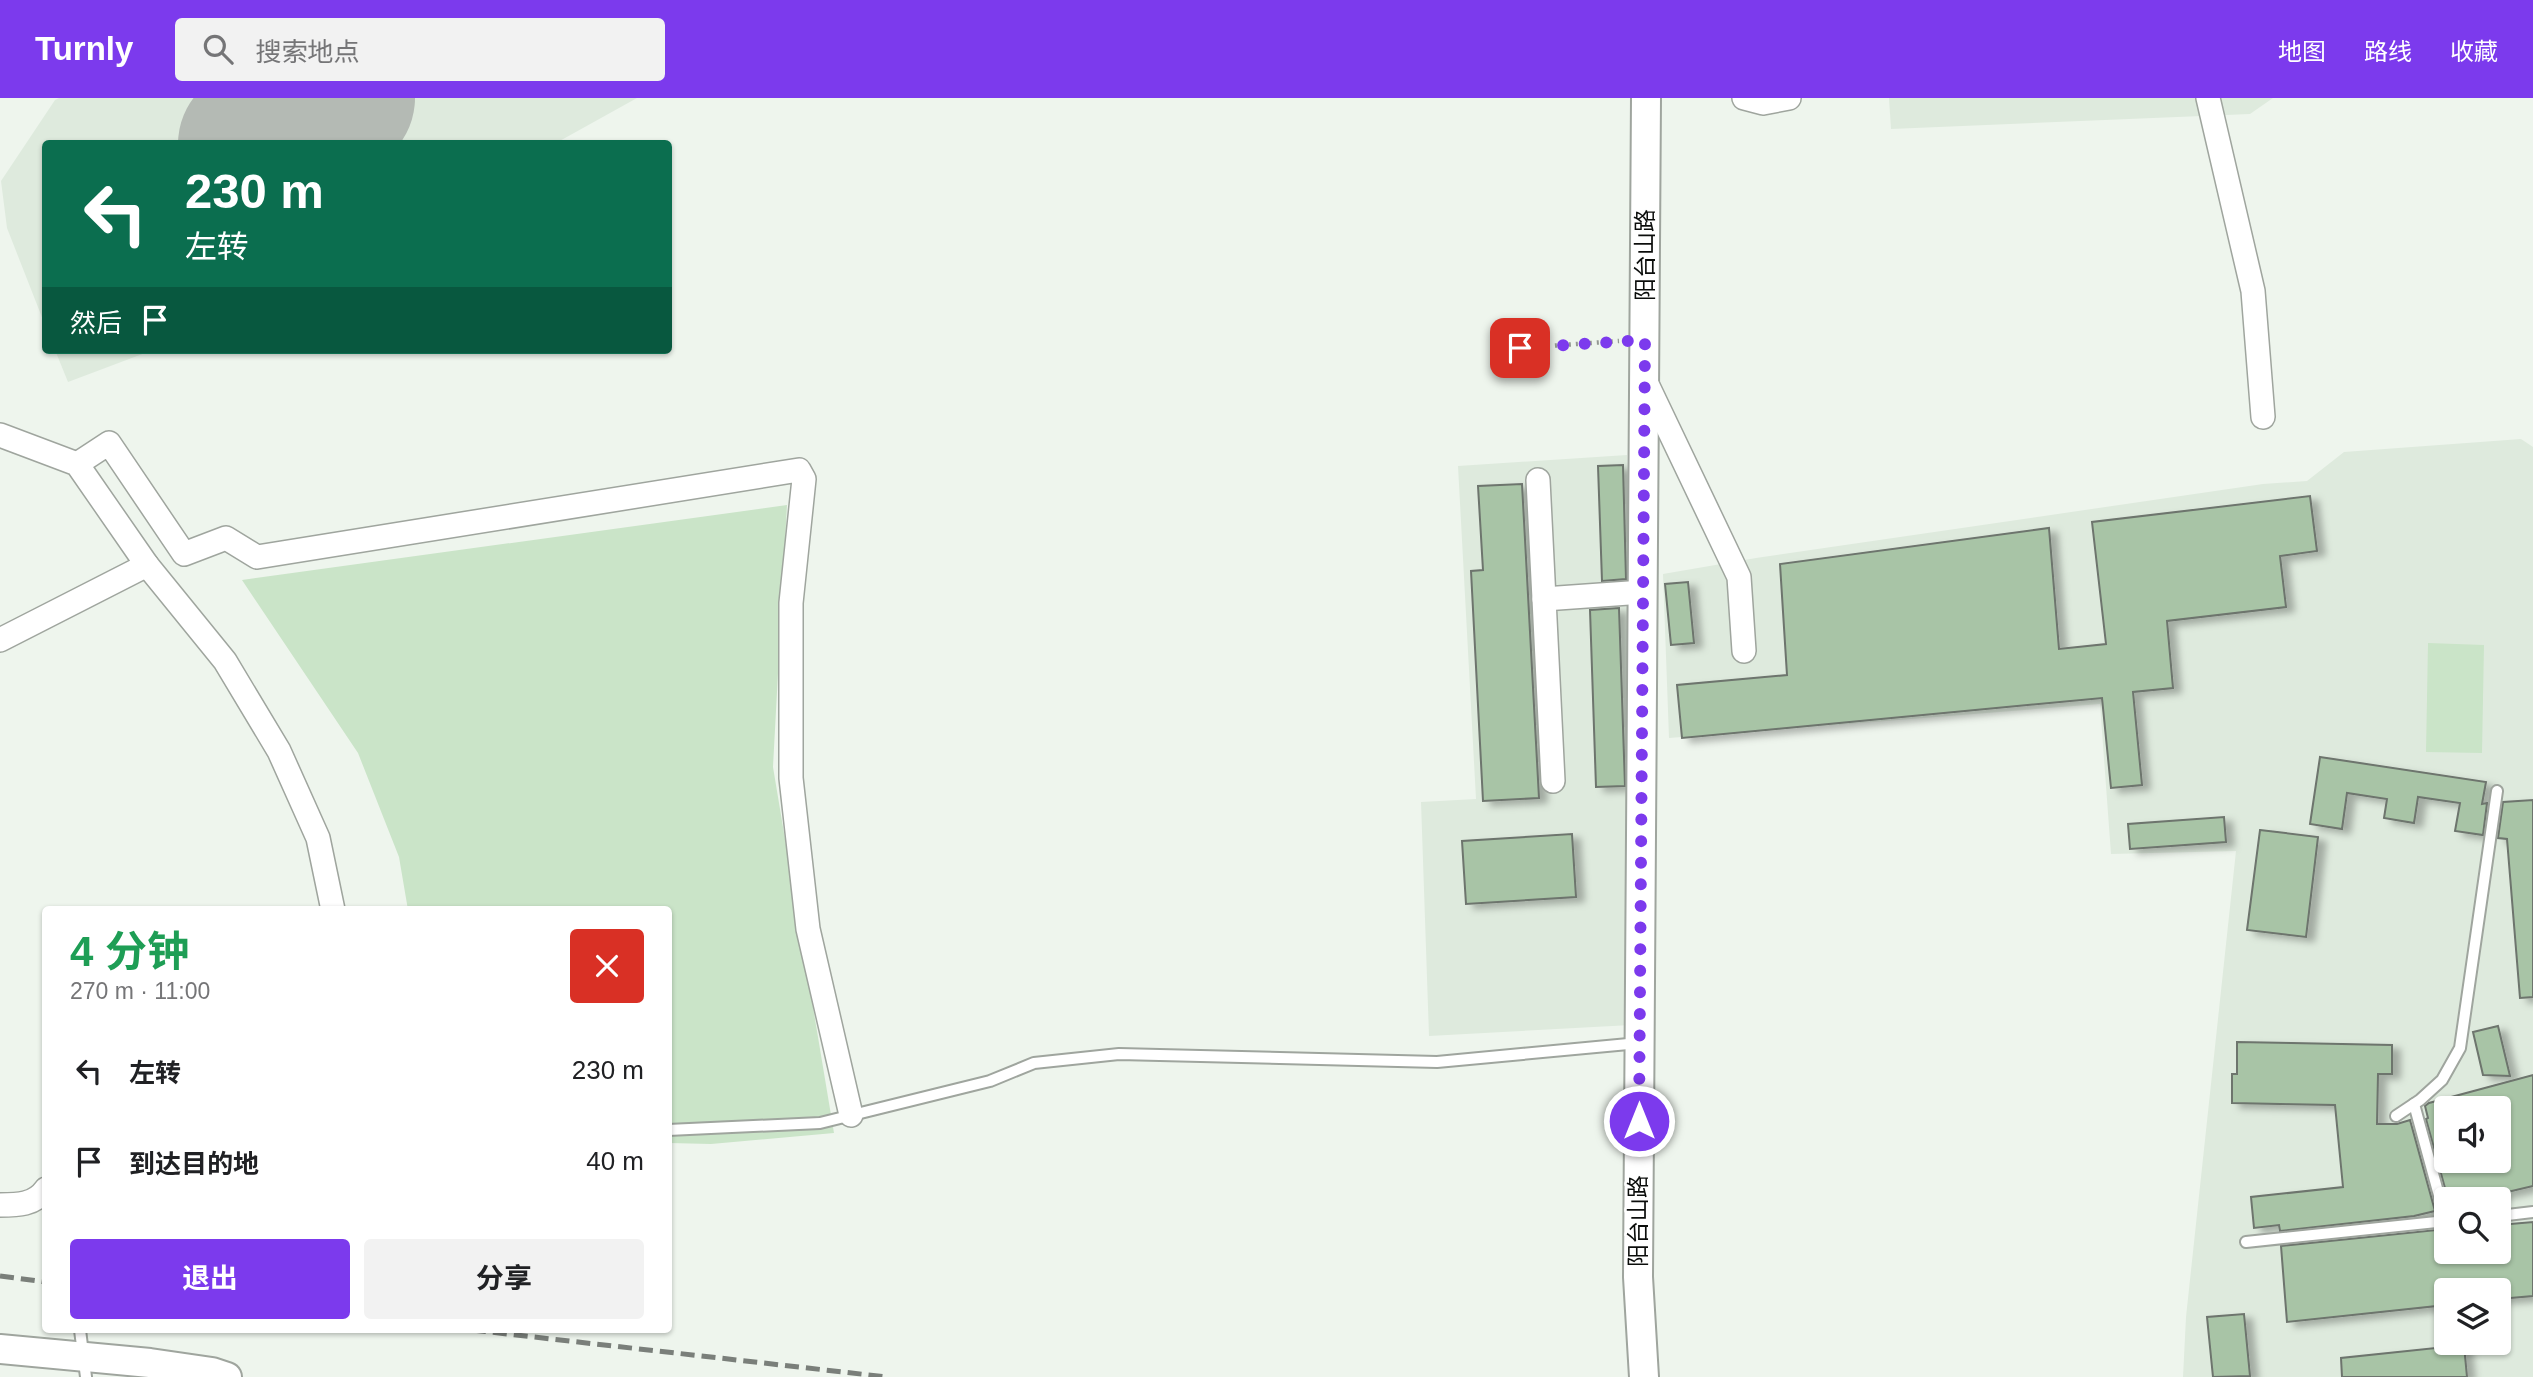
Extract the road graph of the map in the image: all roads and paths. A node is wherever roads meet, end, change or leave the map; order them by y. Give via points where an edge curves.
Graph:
1 (1646, 98) edge
2 (1744, 98) edge
3 (1789, 98) edge
4 (2208, 98) edge
5 (1645, 340) junction
6 (1520, 348) dead end
7 (1644, 380) junction
8 (2263, 416) dead end
9 (0, 435) edge
10 (77, 464) junction
11 (1538, 480) dead end
12 (148, 565) junction
13 (1643, 592) junction
14 (1544, 599) junction
15 (0, 640) edge
16 (1744, 651) dead end
17 (1553, 781) dead end
18 (2497, 792) dead end
19 (332, 906) edge
20 (1639, 1043) junction
21 (2414, 1104) junction
22 (851, 1115) junction
23 (2396, 1116) dead end
24 (672, 1130) edge
25 (2437, 1187) edge
26 (42, 1194) edge
27 (0, 1205) edge
28 (2533, 1212) edge
29 (2511, 1215) edge
30 (2434, 1223) edge
31 (2246, 1242) dead end
32 (0, 1349) edge
33 (84, 1354) edge
34 (227, 1377) edge
35 (1644, 1377) edge

1 - 5 street, 阳台山路
2 - 3 street via 1763,103
4 - 8 street via 2253,291
5 - 6 path
5 - 7 street, 阳台山路
7 - 13 street, 阳台山路
7 - 16 street via 1740,577
9 - 10 street
10 - 12 street
10 - 22 street via 109,443 184,554 226,538 257,557 799,470 804,479 791,603 791,778 808,929
11 - 14 street
12 - 15 street
12 - 19 street via 225,661 279,751 318,838
13 - 14 street
13 - 20 street, 阳台山路
14 - 17 street
18 - 21 lane via 2460,1048 2442,1080
20 - 22 lane via 1437,1062 1118,1054 1034,1063 990,1080
20 - 35 street, 阳台山路 via 1638,1277
21 - 23 lane
21 - 25 lane
22 - 24 lane via 820,1123
26 - 27 street via 23,1205
28 - 29 lane
30 - 31 lane
32 - 33 street
33 - 34 street

